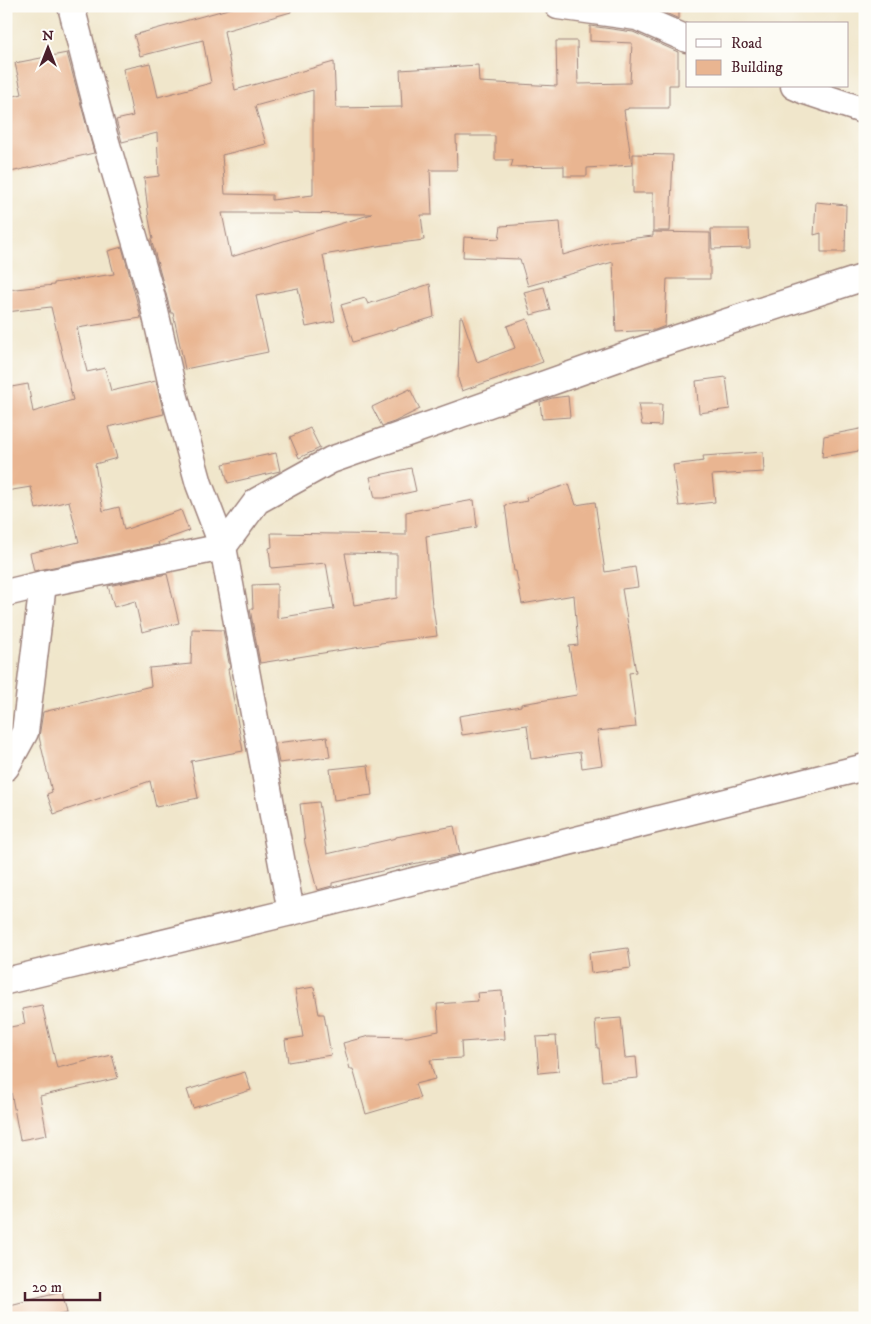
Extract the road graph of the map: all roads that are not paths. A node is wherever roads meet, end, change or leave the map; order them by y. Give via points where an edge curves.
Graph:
1 (71, 6) edge
2 (558, 6) edge
3 (686, 40) edge
4 (800, 88) edge
5 (865, 111) edge
6 (865, 277) edge
7 (223, 547) junction
8 (43, 584) junction
9 (6, 593) edge
10 (6, 767) edge
11 (865, 767) edge
12 (291, 912) junction
13 (6, 981) edge

1 - 7 street via 104,135 151,294 198,484
2 - 3 street via 637,17
4 - 5 street
6 - 7 street via 640,350 331,460 257,501
7 - 8 street
7 - 12 street
8 - 9 street
8 - 10 street via 25,732
11 - 12 street
12 - 13 street

